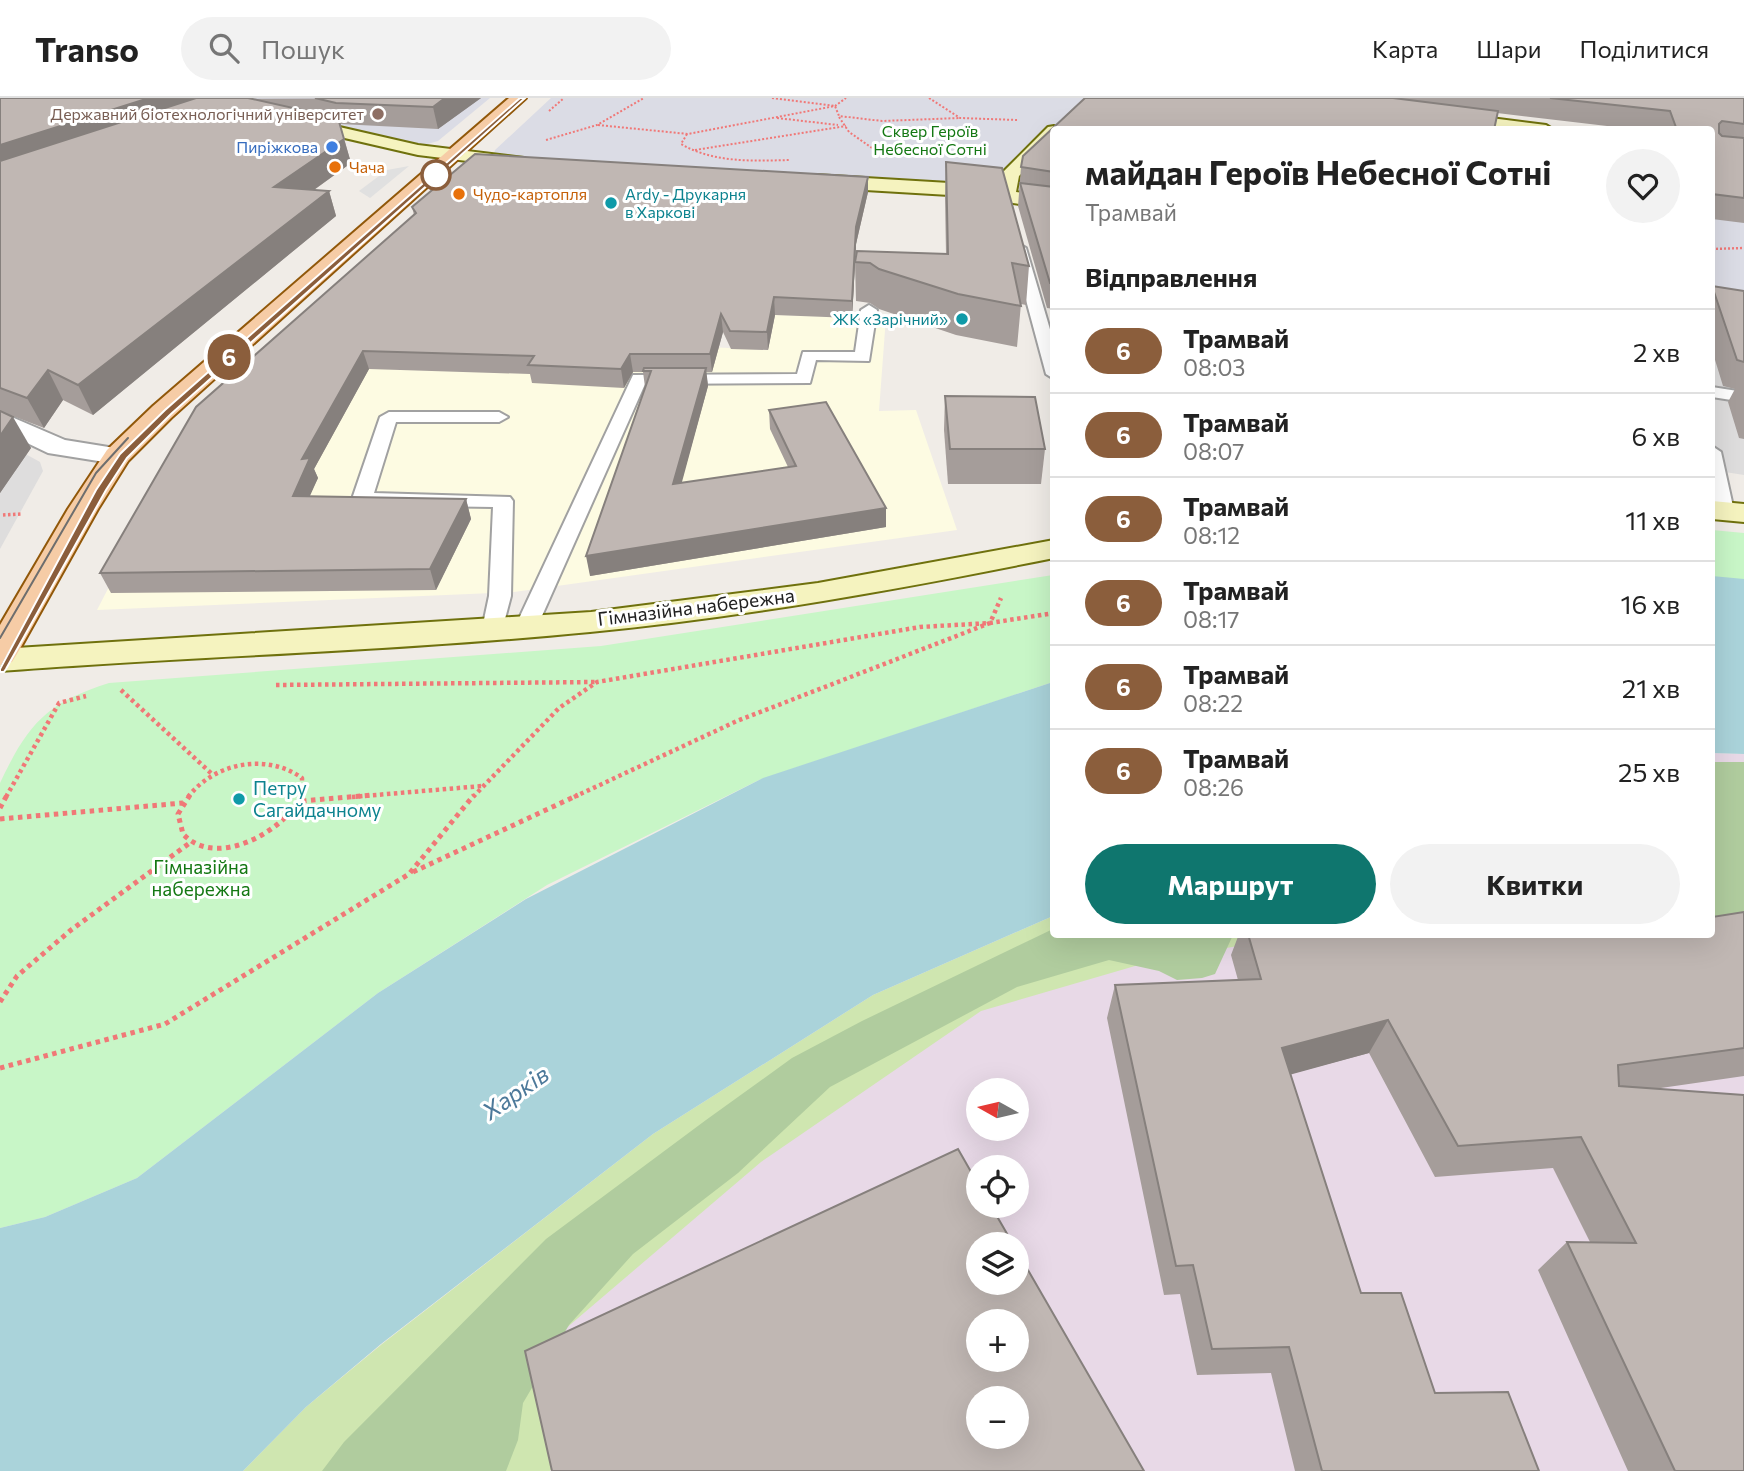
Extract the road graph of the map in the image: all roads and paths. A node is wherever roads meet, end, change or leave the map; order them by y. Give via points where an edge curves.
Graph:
1 (193, 98) edge
2 (519, 98) edge
3 (644, 98) edge
4 (772, 98) edge
5 (846, 98) edge
6 (929, 98) edge
7 (226, 105) junction
8 (835, 106) junction
9 (194, 116) edge
10 (1429, 116) edge
11 (773, 117) junction
12 (960, 118) junction
13 (1020, 120) dead end
14 (598, 125) junction
15 (1513, 126) edge
16 (688, 134) junction
17 (1050, 134) edge
18 (537, 142) dead end
19 (693, 151) junction
20 (877, 151) dead end
21 (867, 152) dead end
22 (453, 155) junction
23 (799, 159) dead end
24 (543, 164) edge
25 (799, 180) edge
26 (1007, 202) junction
27 (1050, 203) edge
28 (1015, 233) edge
29 (1715, 248) edge
30 (1744, 248) edge
31 (869, 310) edge
32 (1050, 360) edge
33 (1715, 393) edge
34 (1744, 397) edge
35 (499, 417) dead end
36 (0, 420) edge
37 (117, 456) junction
38 (1715, 464) edge
39 (1727, 511) edge
40 (22, 514) dead end
41 (3, 515) dead end
42 (1050, 550) edge
43 (1002, 595) dead end
44 (1050, 614) edge
45 (990, 622) junction
46 (526, 627) junction
47 (493, 629) junction
48 (0, 654) edge
49 (0, 660) edge
50 (597, 682) junction
51 (268, 685) dead end
52 (131, 687) dead end
53 (94, 693) dead end
54 (214, 775) junction
55 (482, 786) junction
56 (302, 802) junction
57 (183, 803) junction
58 (0, 808) edge
59 (0, 819) edge
60 (191, 842) junction
61 (409, 874) junction
62 (0, 1002) edge
63 (0, 1068) edge

1 - 7 main road
2 - 22 main road
3 - 14 path
4 - 8 path
5 - 8 path
6 - 12 path
7 - 9 street
7 - 22 main road
8 - 11 path
8 - 12 path via 839,116 882,121
10 - 15 main road
11 - 16 path
11 - 19 path via 846,126
12 - 13 path
14 - 16 path
14 - 18 path via 578,135
16 - 19 path via 681,144
17 - 26 main road via 1010,175
19 - 23 path via 743,159
20 - 21 path
22 - 24 main road
22 - 37 main road
25 - 26 main road via 966,190
26 - 27 main road
28 - 32 lane
29 - 30 path
31 - 46 lane via 863,357 809,355 804,379 639,379
33 - 34 lane
35 - 47 lane via 389,418 362,499 503,501 500,596
36 - 37 street via 58,447
37 - 48 main road
38 - 39 lane
40 - 41 path
42 - 46 main road, Гімназійна набережна via 676,613
43 - 45 path
44 - 45 path
45 - 50 path via 920,627
45 - 61 path via 737,721
46 - 47 main road, Гімназійна набережна
47 - 49 main road, Гімназійна набережна
50 - 51 path
50 - 55 path via 559,708
52 - 54 path via 117,687
53 - 58 path via 59,703
54 - 56 path via 254,762 274,762 301,775
54 - 57 path
55 - 56 path
55 - 61 path
56 - 60 path via 280,827 244,844 224,847
57 - 59 path
57 - 60 path via 178,825
60 - 62 path via 71,930 18,976
61 - 63 path via 165,1024

